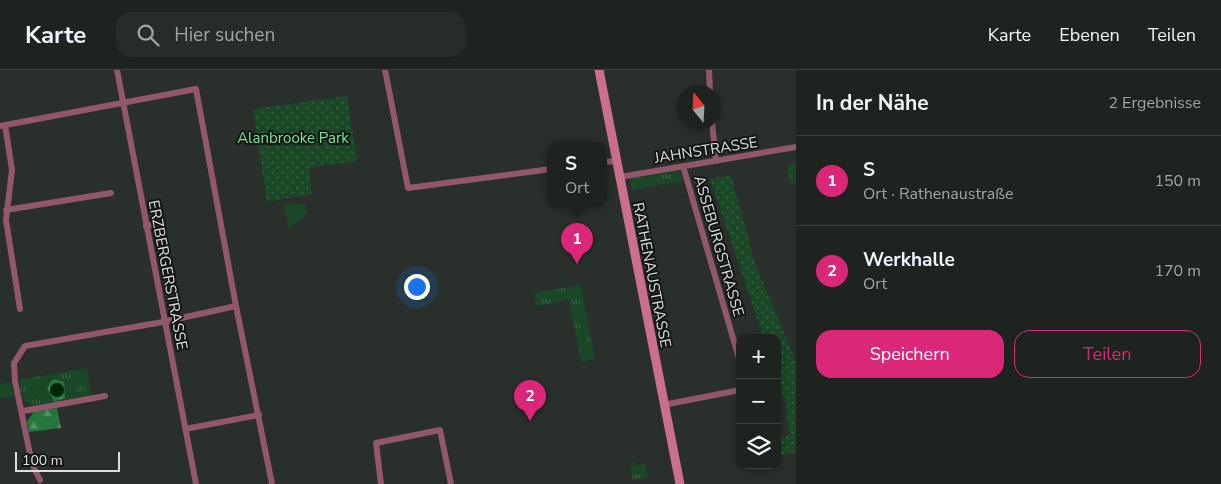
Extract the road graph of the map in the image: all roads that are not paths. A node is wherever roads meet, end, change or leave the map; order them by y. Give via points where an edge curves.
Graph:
1 (117, 70) edge
2 (385, 70) edge
3 (599, 70) edge
4 (709, 70) edge
5 (710, 85) edge
6 (123, 103) junction
7 (2, 125) edge
8 (713, 130) edge
9 (796, 147) edge
10 (616, 161) junction
11 (716, 161) junction
12 (607, 162) edge
13 (683, 166) junction
14 (547, 170) edge
15 (620, 178) junction
16 (111, 193) dead end
17 (6, 210) junction
18 (3, 221) edge
19 (155, 224) dead end
20 (146, 226) junction
21 (236, 306) junction
22 (20, 309) dead end
23 (163, 322) junction
24 (736, 348) edge
25 (736, 391) edge
26 (105, 396) dead end
27 (663, 405) junction
28 (23, 411) junction
29 (259, 415) junction
30 (185, 429) junction
31 (40, 480) dead end
32 (196, 484) edge
33 (272, 484) edge
34 (381, 484) edge
35 (451, 484) edge
36 (680, 484) edge

1 - 6 street, ERZBERGERSTRASSE
2 - 14 street via 408,188
3 - 10 street, RATHENAUSTRASSE
4 - 5 street
6 - 7 street
6 - 20 street, ERZBERGERSTRASSE
6 - 21 street via 196,89
7 - 17 street via 12,170
8 - 11 street
9 - 11 street, JAHNSTRASSE
10 - 12 street
10 - 15 street, RATHENAUSTRASSE
11 - 13 street, JAHNSTRASSE
13 - 15 street, JAHNSTRASSE
13 - 24 street, ASSEBURGSTRASSE
15 - 27 street, RATHENAUSTRASSE
16 - 17 street
17 - 18 street
18 - 22 street
19 - 20 street
20 - 23 street, ERZBERGERSTRASSE
21 - 23 street
21 - 29 street
23 - 28 street via 25,346 14,363
23 - 30 street, ERZBERGERSTRASSE
25 - 27 street
26 - 28 street
27 - 36 street, RATHENAUSTRASSE
28 - 31 street via 32,464
29 - 30 street
29 - 33 street
30 - 32 street, ERZBERGERSTRASSE
34 - 35 street via 376,443 440,430

